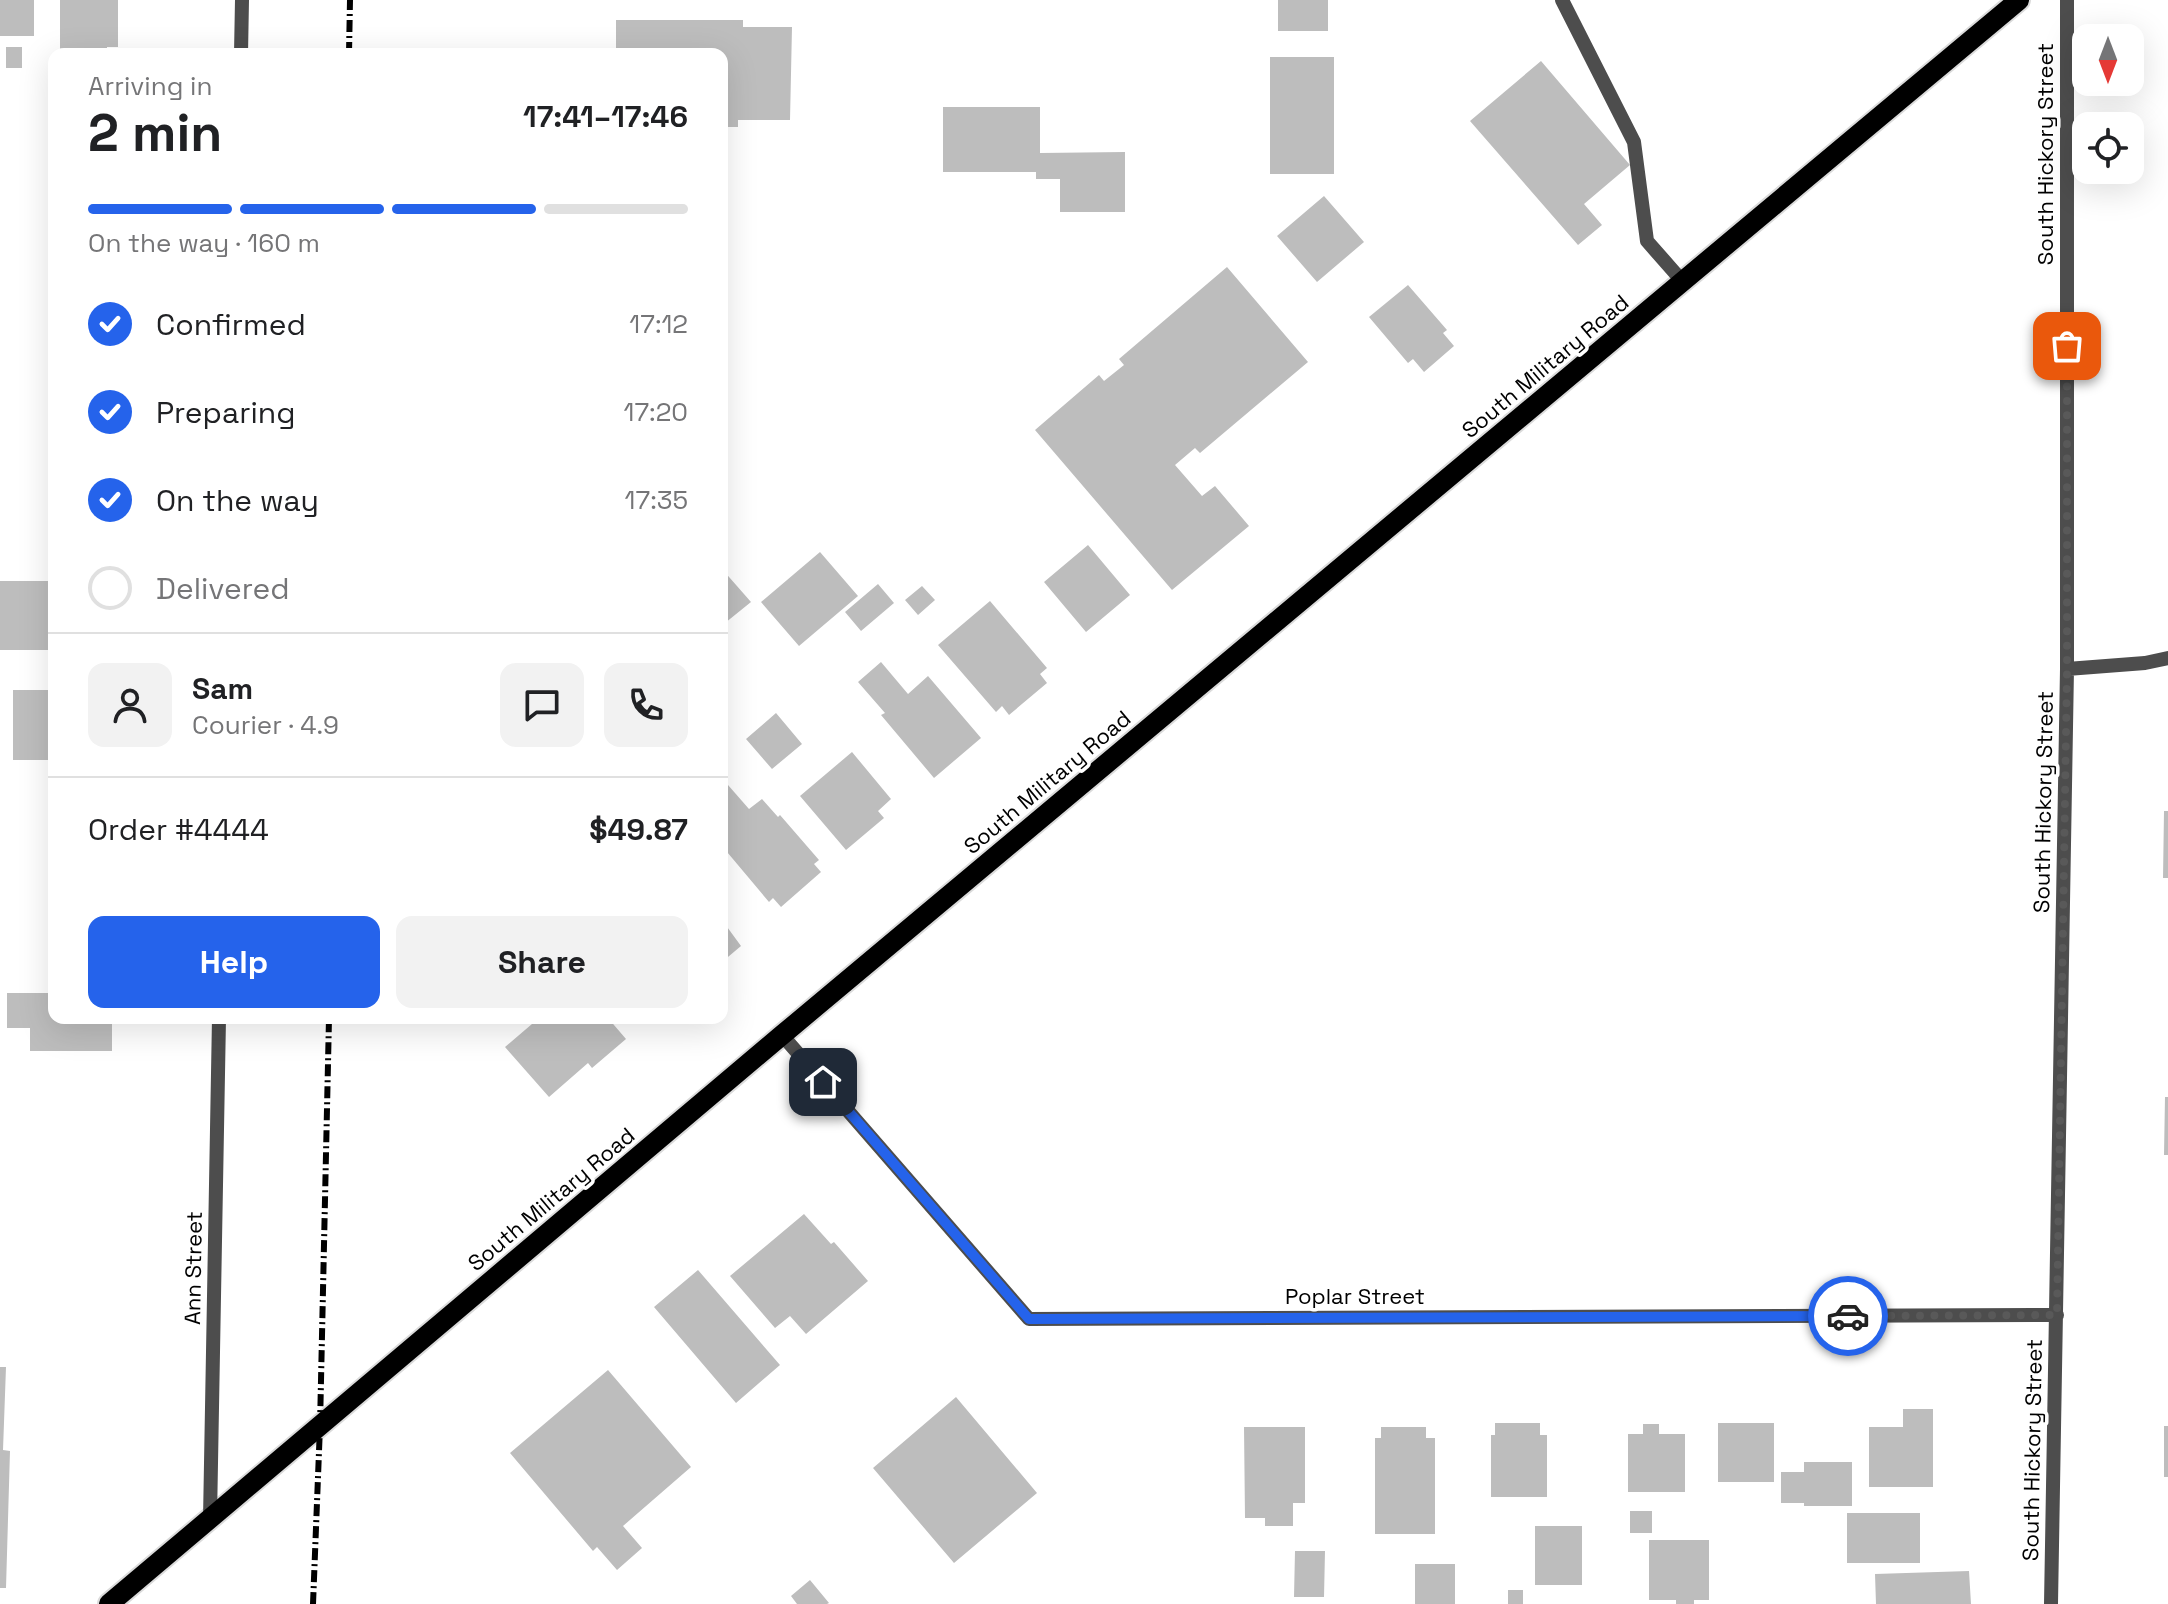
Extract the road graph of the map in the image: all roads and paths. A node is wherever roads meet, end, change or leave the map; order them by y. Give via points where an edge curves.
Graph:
1 (242, 0) edge
2 (1562, 0) edge
3 (2019, 0) edge
4 (2067, 0) edge
5 (241, 48) edge
6 (1683, 282) junction
7 (2168, 658) edge
8 (2067, 669) junction
9 (219, 1024) edge
10 (782, 1035) junction
11 (2057, 1315) junction
12 (210, 1519) junction
13 (109, 1604) edge
14 (2051, 1604) edge

1 - 5 street
2 - 6 street via 1634,142 1647,241
3 - 6 main road, South Military Road
4 - 8 street, South Hickory Street
6 - 10 main road, South Military Road
7 - 8 street
8 - 11 street, South Hickory Street
9 - 12 street, Ann Street
10 - 11 street, Poplar Street via 1029,1319
10 - 12 main road, South Military Road
11 - 14 street, South Hickory Street
12 - 13 main road, South Military Road

